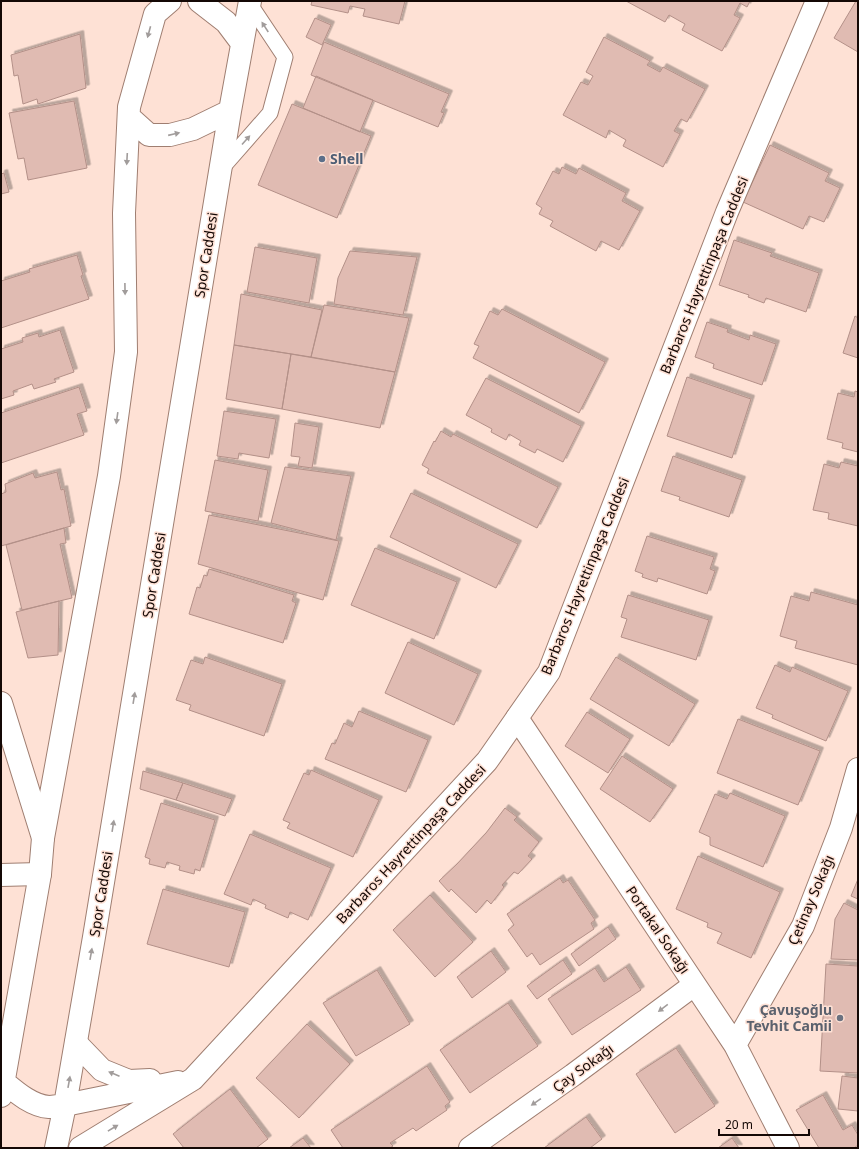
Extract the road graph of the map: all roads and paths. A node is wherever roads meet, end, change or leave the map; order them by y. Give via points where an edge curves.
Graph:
1 (170, 1) edge
2 (199, 1) edge
3 (817, 1) edge
4 (250, 2) edge
5 (241, 42) junction
6 (230, 111) junction
7 (129, 117) junction
8 (220, 169) junction
9 (1, 703) edge
10 (517, 718) junction
11 (858, 768) edge
12 (43, 838) junction
13 (40, 874) junction
14 (1, 875) edge
15 (694, 985) junction
16 (76, 1043) junction
17 (735, 1045) junction
18 (193, 1079) junction
19 (2, 1087) edge
20 (65, 1105) junction
21 (56, 1148) edge
22 (80, 1148) edge
23 (470, 1148) edge
24 (788, 1148) edge

1 -> 7 street via 154,14 129,107
2 - 5 street via 226,22
3 - 10 street, Barbaros Hayrettinpaşa Caddesi via 728,212 549,672
4 - 5 street, Spor Caddesi
8 -> 4 lane via 270,114 285,58
5 - 6 street, Spor Caddesi
7 -> 6 street via 149,136 170,135 193,129
6 - 8 street, Spor Caddesi
7 -> 12 street via 124,213 126,352 109,476
16 -> 8 street, Spor Caddesi
9 - 12 street
10 - 15 street, Portakal Sokağı
10 - 18 street, Barbaros Hayrettinpaşa Caddesi via 488,761
11 - 17 street, Çetinay Sokağı via 841,828 803,926
12 - 13 street
13 - 14 street
13 - 19 street
15 - 17 street, Portakal Sokağı
15 -> 23 street, Çay Sokağı via 573,1076
18 -> 16 street via 129,1081 102,1070
20 -> 16 street, Spor Caddesi
17 - 24 street, Portakal Sokağı
18 - 20 street
22 -> 18 street, Barbaros Hayrettinpaşa Caddesi
19 - 20 street via 12,1089 37,1104 50,1107
20 - 21 street, Spor Caddesi

